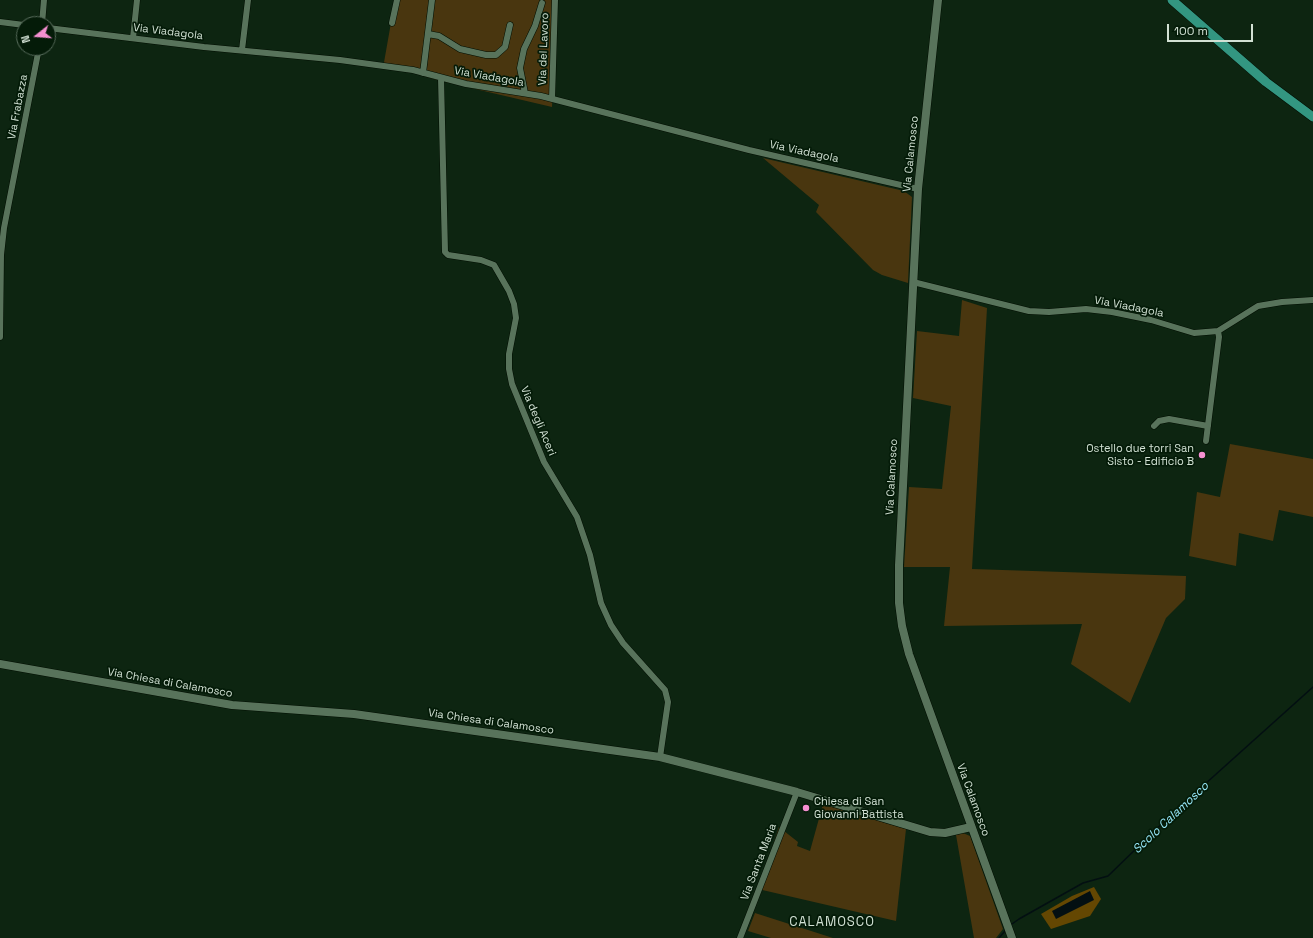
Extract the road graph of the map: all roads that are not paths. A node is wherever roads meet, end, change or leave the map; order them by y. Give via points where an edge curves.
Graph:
1 (44, 0) edge
2 (137, 0) edge
3 (248, 0) edge
4 (396, 0) edge
5 (432, 0) edge
6 (556, 0) edge
7 (938, 0) edge
8 (1172, 0) edge
9 (542, 3) dead end
10 (43, 16) edge
11 (0, 22) edge
12 (392, 23) dead end
13 (16, 24) edge
14 (510, 25) dead end
15 (56, 29) edge
16 (428, 34) junction
17 (132, 38) junction
18 (242, 50) junction
19 (37, 56) edge
20 (423, 73) junction
21 (441, 78) junction
22 (525, 93) junction
23 (552, 99) junction
24 (1312, 114) edge
25 (918, 189) junction
26 (913, 282) junction
27 (1313, 300) edge
28 (1218, 331) junction
29 (0, 337) edge
30 (1154, 426) dead end
31 (1208, 426) junction
32 (1206, 441) dead end
33 (0, 664) edge
34 (660, 757) junction
35 (797, 792) junction
36 (971, 827) junction
37 (740, 938) edge
38 (1012, 938) edge

1 - 10 street
2 - 17 street
3 - 18 street
4 - 12 street
5 - 16 street
6 - 23 street, Via del Lavoro
7 - 25 street, Via Calamosco
8 - 24 main road via 1266,82
9 - 22 street via 521,62
11 - 13 street
14 - 16 street via 506,47 496,55 460,49 439,36
15 - 17 street, Via Viadagola
16 - 20 street
17 - 18 street, Via Viadagola
18 - 20 street, Via Viadagola via 340,60
19 - 29 street, Via Frabazza via 4,228
20 - 21 street, Via Viadagola
21 - 22 street, Via Viadagola
21 - 34 street, Via degli Aceri via 445,252 448,255 481,260 494,265 509,291 516,318 509,354 512,384 542,460 577,517 590,555 601,603 611,626 665,690 668,702
22 - 23 street, Via Viadagola
23 - 25 street, Via Viadagola via 749,150
25 - 26 street, Via Calamosco
26 - 28 street, Via Viadagola via 1029,311 1086,309 1151,320 1194,333
26 - 36 street, Via Calamosco via 899,611 909,654
27 - 28 street, Via Viadagola via 1258,306
28 - 31 street
30 - 31 street via 1159,420 1168,419
31 - 32 street
33 - 34 street, Via Chiesa di Calamosco via 209,702 354,714
34 - 35 street, Via Chiesa di Calamosco
35 - 36 street, Via Chiesa di Calamosco via 930,832 945,833
35 - 37 street, Via Santa Maria
36 - 38 street, Via Calamosco

